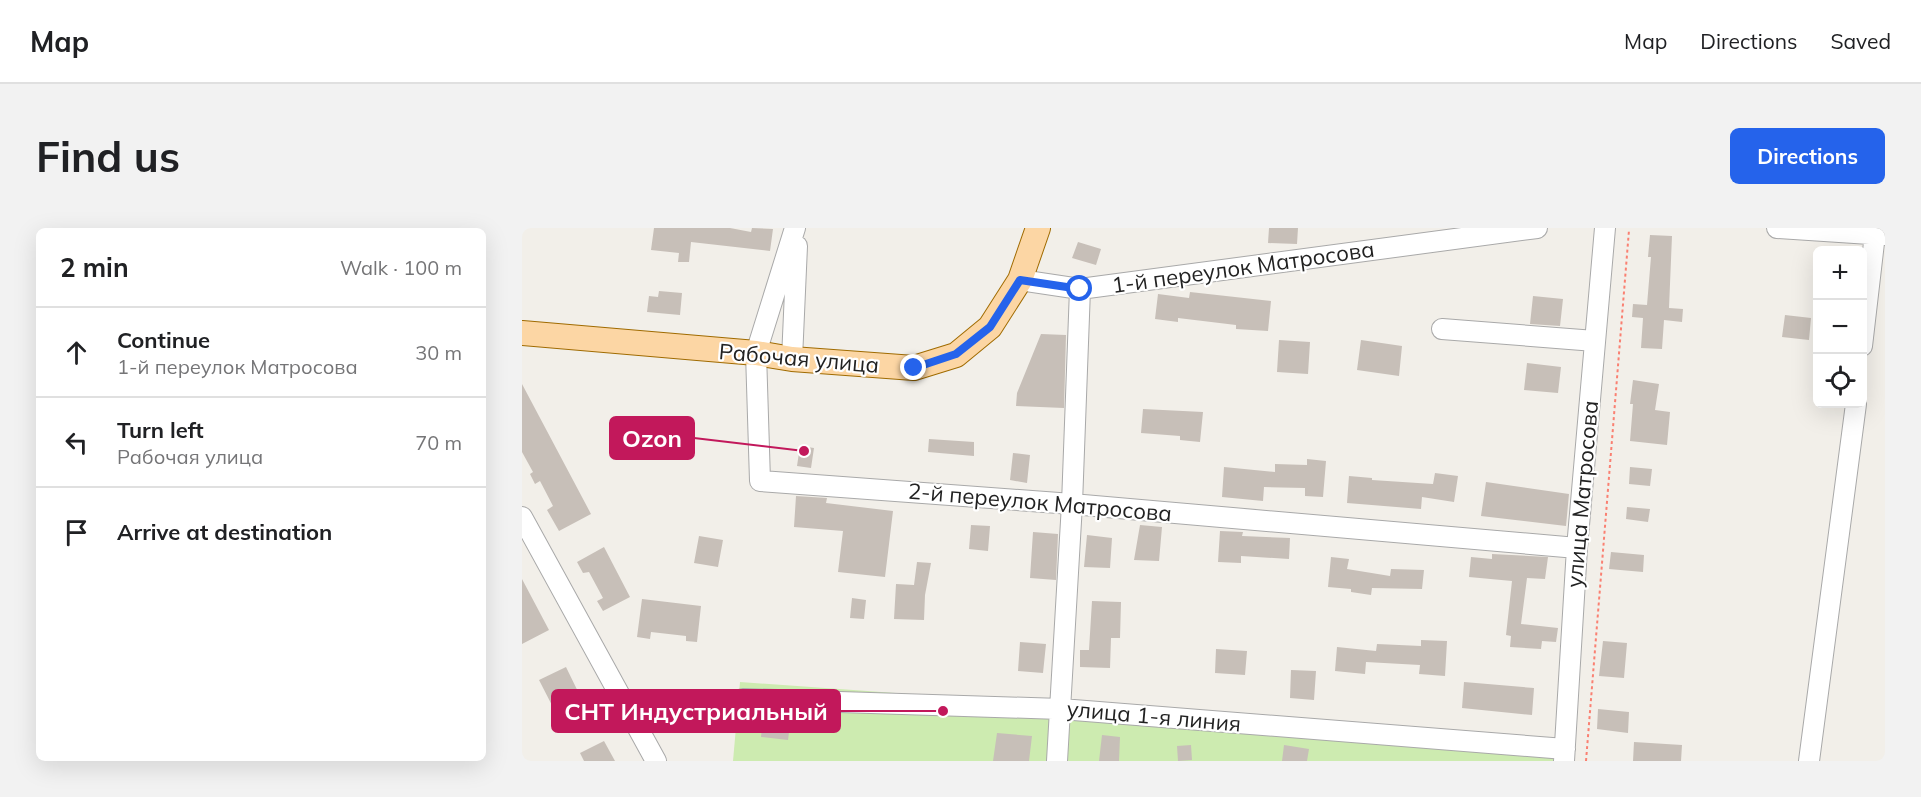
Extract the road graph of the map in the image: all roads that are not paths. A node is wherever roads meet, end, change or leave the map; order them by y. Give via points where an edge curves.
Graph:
1 (796, 228) edge
2 (1038, 228) edge
3 (1537, 228) edge
4 (1605, 228) edge
5 (1777, 228) edge
6 (1880, 235) edge
7 (1020, 280) junction
8 (1080, 289) junction
9 (1867, 320) edge
10 (1442, 328) dead end
11 (522, 333) edge
12 (1595, 341) junction
13 (756, 353) junction
14 (792, 359) junction
15 (1855, 408) edge
16 (1072, 504) junction
17 (522, 517) edge
18 (1577, 548) junction
19 (743, 699) dead end
20 (1061, 708) junction
21 (1565, 755) edge
22 (656, 761) edge
23 (1057, 761) edge
24 (1809, 761) edge

1 - 13 street, 2-й переулок Матросова
1 - 14 street
2 - 7 main road, Рабочая улица
3 - 8 street, 1-й переулок Матросова
4 - 12 street, улица Матросова
5 - 6 street
6 - 9 street
7 - 8 street, 1-й переулок Матросова
7 - 14 main road, Рабочая улица via 990,327 956,354 914,368
8 - 16 street
10 - 12 street
11 - 13 main road, Рабочая улица
12 - 18 street, улица Матросова
13 - 14 main road, Рабочая улица
13 - 16 street, 2-й переулок Матросова via 760,481
15 - 24 street
16 - 18 street, 2-й переулок Матросова
16 - 20 street
17 - 22 street
18 - 21 street, улица Матросова
19 - 20 street, улица 1-я линия
20 - 21 street, улица 1-я линия
20 - 23 street

